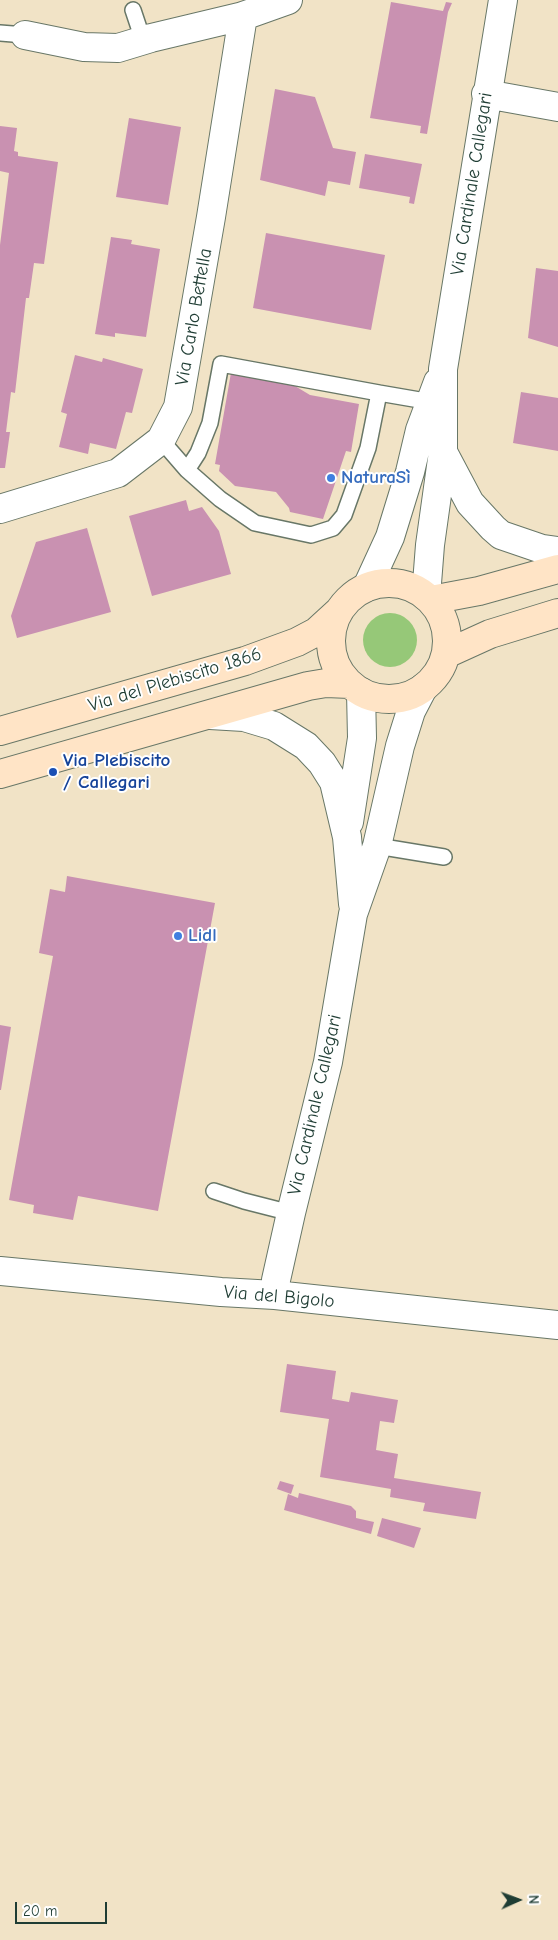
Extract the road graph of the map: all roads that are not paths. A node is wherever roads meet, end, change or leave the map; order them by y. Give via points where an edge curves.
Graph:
1 (288, 0) edge
2 (503, 0) edge
3 (133, 10) dead end
4 (243, 16) junction
5 (12, 34) edge
6 (143, 40) junction
7 (486, 94) junction
8 (558, 108) edge
9 (379, 393) junction
10 (437, 403) junction
11 (161, 440) junction
12 (444, 452) junction
13 (187, 470) junction
14 (0, 509) edge
15 (558, 552) edge
16 (558, 569) edge
17 (367, 587) junction
18 (429, 598) junction
19 (340, 610) junction
20 (558, 614) edge
21 (446, 654) junction
22 (356, 688) junction
23 (423, 688) junction
24 (206, 715) junction
25 (0, 731) edge
26 (0, 774) edge
27 (347, 837) junction
28 (377, 846) junction
29 (444, 857) dead end
30 (354, 914) junction
31 (214, 1191) dead end
32 (291, 1213) junction
33 (0, 1272) edge
34 (275, 1295) junction
35 (558, 1325) edge

1 - 4 street
2 - 7 street, Via Cardinale Callegari
3 - 6 lane
4 - 6 street
4 - 11 street, Via Carlo Bettella via 178,407
5 - 6 street via 84,47 118,48
7 - 8 street
7 - 10 street, Via Cardinale Callegari
9 - 10 lane
9 - 13 lane via 221,364 210,424
9 - 13 lane via 368,448 344,514 333,528 311,535 255,524
10 - 12 street, Via Cardinale Callegari
10 - 17 street, Via Cardinale Callegari via 420,430 390,536
11 - 13 lane
11 - 14 street, Via Carlo Bettella via 118,474
12 - 15 street, Via Cardinale Callegari via 470,503 493,528 510,538
12 - 18 street, Via Cardinale Callegari via 430,545
16 - 18 main road via 479,591
17 - 18 main road via 398,583
17 - 19 main road
18 - 21 main road via 442,616 447,635
19 - 22 main road via 333,628 332,649 338,668
19 - 25 main road, Via del Plebiscito 1866 via 316,632 245,661
20 - 21 main road via 490,634
21 - 23 main road via 434,679
22 - 23 main road via 373,697 387,699 400,698
22 - 24 main road via 326,683 308,686
22 - 27 street, Via Cardinale Callegari via 362,738
23 - 28 street, Via Cardinale Callegari via 411,711 400,746
24 - 26 main road
24 - 27 street, Via Cardinale Callegari via 244,717 274,726 306,746 334,782
27 - 30 street, Via Cardinale Callegari
28 - 29 lane
28 - 30 street, Via Cardinale Callegari
30 - 32 street, Via Cardinale Callegari via 328,1062
31 - 32 lane
32 - 34 street, Via Cardinale Callegari
33 - 34 street, Via del Bigolo
34 - 35 street, Via del Bigolo

